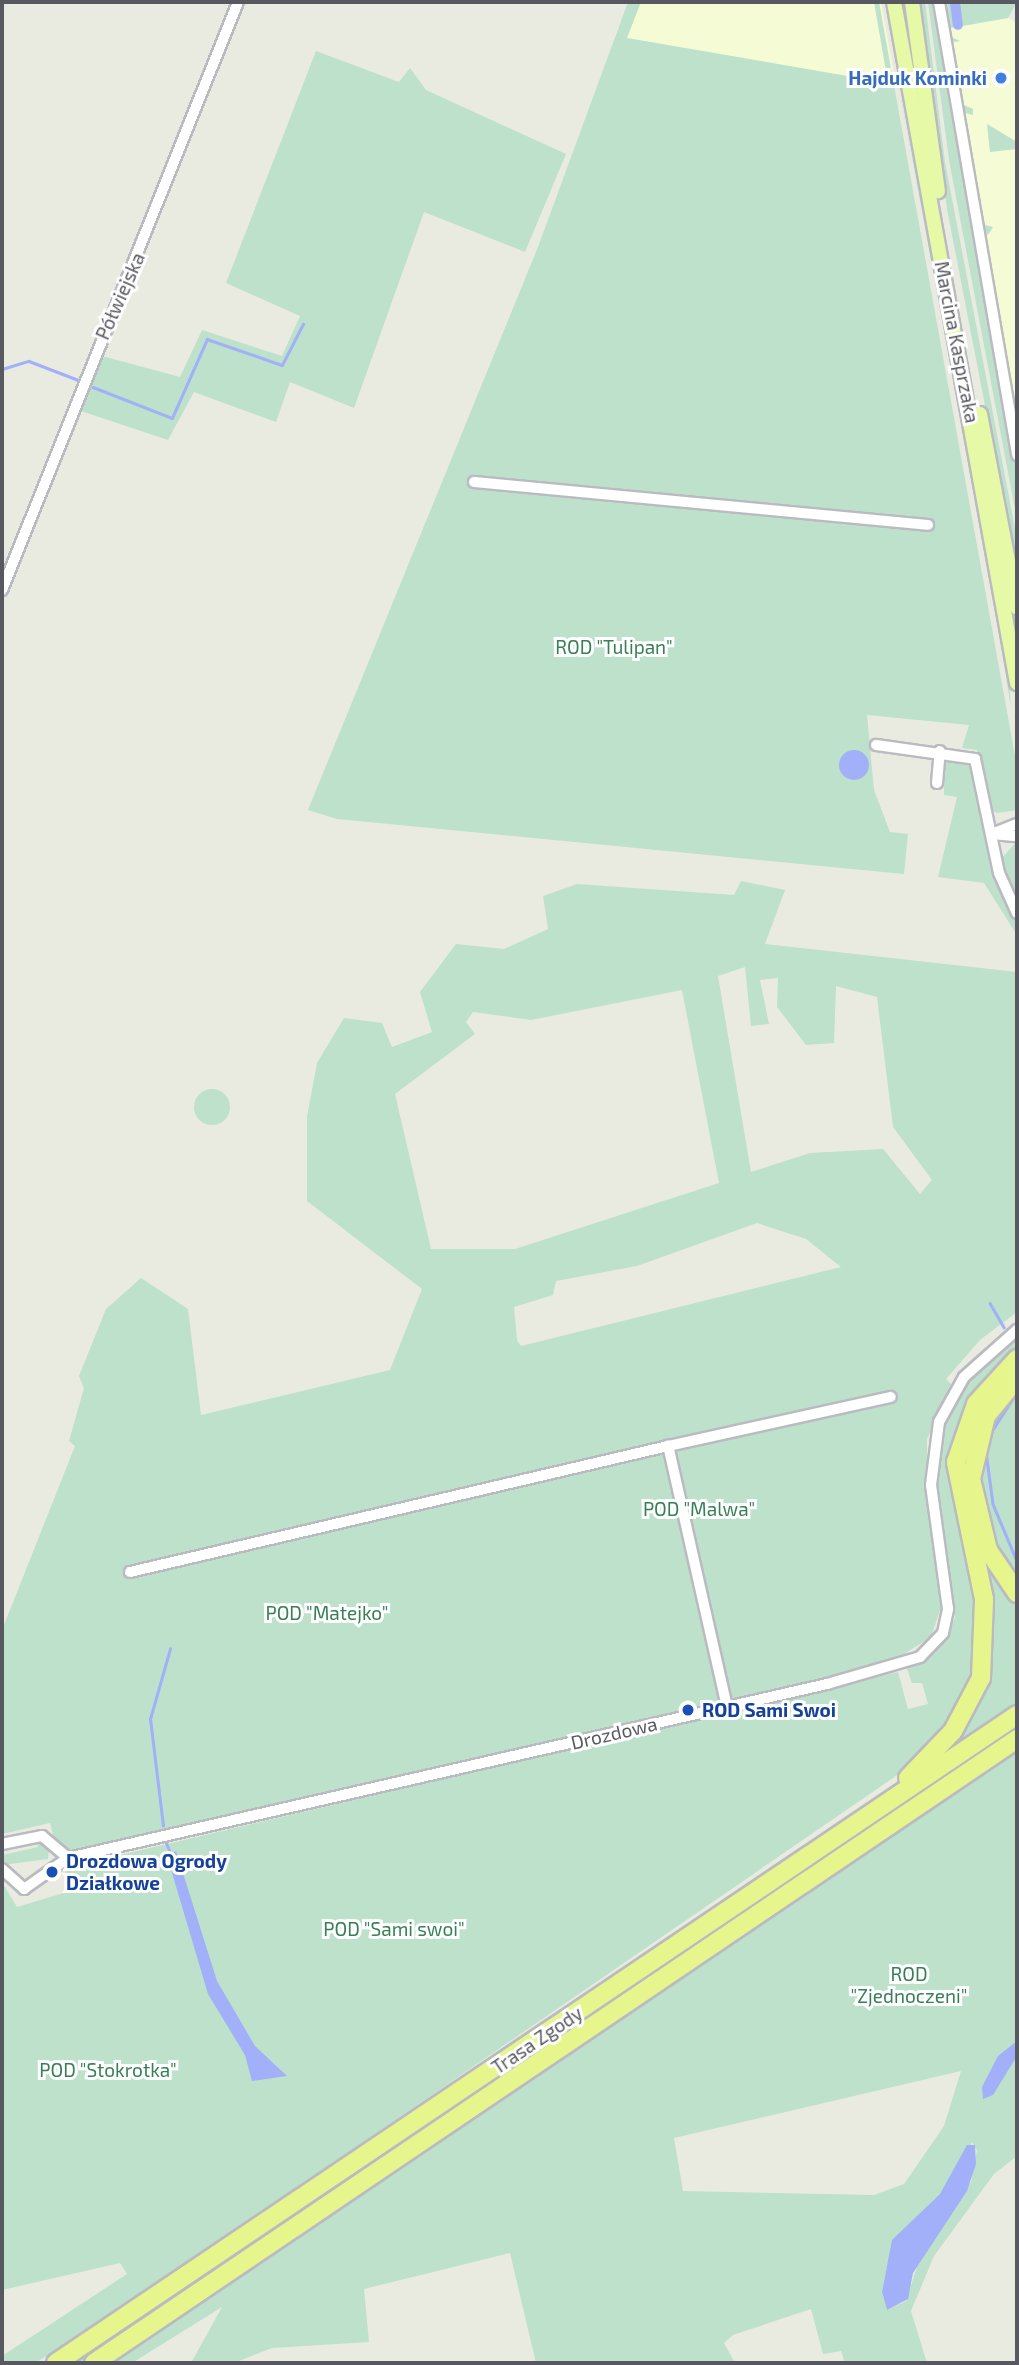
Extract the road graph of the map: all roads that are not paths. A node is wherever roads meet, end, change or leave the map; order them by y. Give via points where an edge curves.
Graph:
1 (238, 2) edge
2 (894, 2) edge
3 (912, 2) edge
4 (939, 2) edge
5 (1017, 455) edge
6 (474, 482) dead end
7 (928, 525) dead end
8 (2, 590) edge
9 (1017, 608) edge
10 (1017, 683) edge
11 (876, 745) dead end
12 (940, 751) junction
13 (937, 783) dead end
14 (1017, 824) edge
15 (992, 834) junction
16 (1017, 836) edge
17 (1017, 913) edge
18 (1017, 1330) edge
19 (1017, 1359) edge
20 (1017, 1378) edge
21 (891, 1397) dead end
22 (668, 1447) junction
23 (130, 1572) dead end
24 (1017, 1593) edge
25 (727, 1707) junction
26 (1017, 1715) edge
27 (1017, 1739) edge
28 (2, 1843) edge
29 (828, 1843) junction
30 (68, 1858) junction
31 (2, 1869) edge
32 (56, 2363) edge
33 (94, 2363) edge

1 - 8 street, Półwiejska
2 - 10 main road, Marcina Kasprzaka
3 - 9 main road, Marcina Kasprzaka via 931,153
4 - 5 street, Marcina Kasprzaka
6 - 7 street
11 - 12 street
12 - 13 street
12 - 15 street via 975,759
14 - 15 street
15 - 16 street
15 - 17 street via 1002,883
18 - 25 street, Drozdowa via 964,1377 934,1439 931,1485 948,1601 936,1643 887,1670
19 - 29 highway via 976,1404 956,1462 987,1627 977,1688 959,1723 923,1765
20 - 24 highway via 986,1416 971,1479 988,1550
21 - 22 street
22 - 23 street
22 - 25 street
25 - 30 street, Drozdowa
26 - 29 highway, Trasa Zgody
27 - 33 highway, Trasa Zgody
28 - 30 street via 42,1836
29 - 32 highway, Trasa Zgody
30 - 31 street via 24,1889

